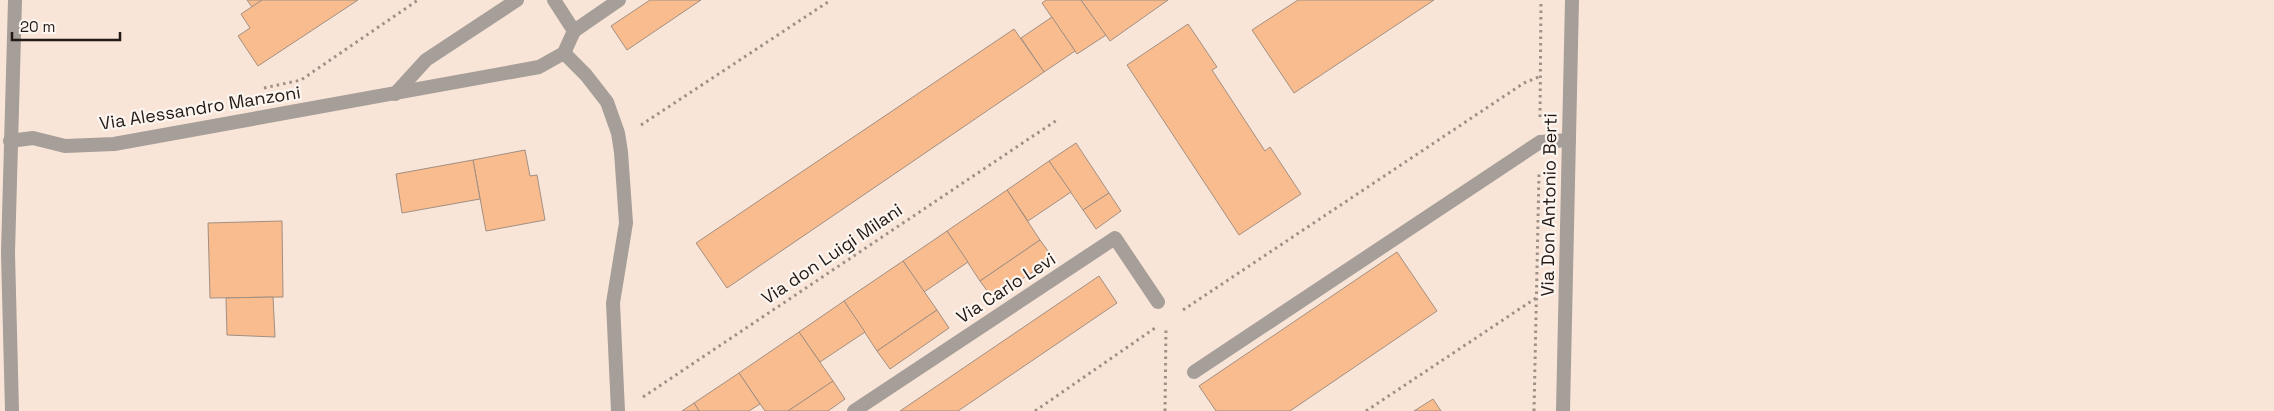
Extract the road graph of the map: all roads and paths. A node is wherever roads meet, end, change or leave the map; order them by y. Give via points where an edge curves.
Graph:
1 (15, 0) edge
2 (418, 0) edge
3 (517, 0) edge
4 (554, 0) edge
5 (619, 0) edge
6 (831, 0) edge
7 (1541, 0) edge
8 (1572, 0) edge
9 (574, 30) junction
10 (564, 53) junction
11 (1541, 76) junction
12 (255, 90) dead end
13 (395, 94) junction
14 (1057, 120) dead end
15 (618, 133) junction
16 (1569, 140) junction
17 (10, 141) junction
18 (1540, 142) junction
19 (4, 253) edge
20 (1566, 278) junction
21 (1535, 298) junction
22 (1158, 302) dead end
23 (1174, 315) dead end
24 (1194, 372) dead end
25 (638, 400) dead end
26 (12, 411) edge
27 (618, 411) edge
28 (854, 411) edge
29 (1035, 411) edge
30 (1165, 411) edge
31 (1366, 411) edge
32 (1534, 411) edge
33 (1563, 411) edge

1 - 17 street
2 - 12 path via 301,80
3 - 13 street via 426,60
4 - 9 street
5 - 9 street
6 - 15 path via 664,112 632,131
7 - 11 path
8 - 16 street, Via Don Antonio Berti
9 - 10 street
10 - 13 street, Via Alessandro Manzoni via 539,67
10 - 15 street via 607,102
11 - 18 path
11 - 23 path via 1524,84
13 - 17 street, Via Alessandro Manzoni via 114,144 65,146 33,138
14 - 25 path, Via don Luigi Milani
15 - 27 street via 626,224 613,303
16 - 18 street
16 - 20 street, Via Don Antonio Berti
17 - 19 street
18 - 21 path
18 - 24 street
19 - 26 street
20 - 21 path
20 - 33 street, Via Don Antonio Berti
21 - 31 path
21 - 32 path
22 - 28 street, Via Carlo Levi via 1115,238
29 - 30 path via 1166,321

